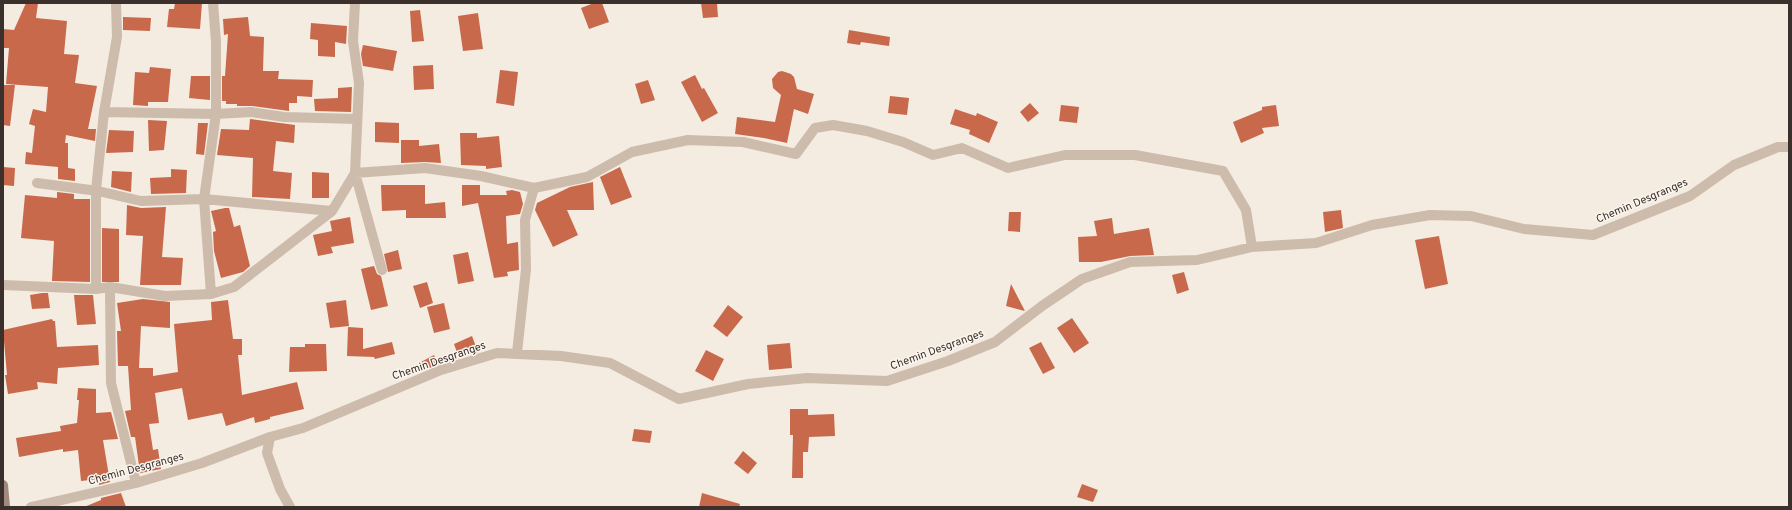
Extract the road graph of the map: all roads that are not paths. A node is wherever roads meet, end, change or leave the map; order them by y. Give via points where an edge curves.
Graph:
1 (116, 3) edge
2 (213, 3) edge
3 (355, 3) edge
4 (104, 112) junction
5 (216, 114) junction
6 (357, 119) junction
7 (1789, 147) edge
8 (354, 172) junction
9 (36, 183) dead end
10 (534, 188) junction
11 (96, 190) junction
12 (204, 199) junction
13 (332, 211) junction
14 (1252, 247) junction
15 (382, 270) dead end
16 (3, 285) edge
17 (110, 288) junction
18 (96, 289) junction
19 (211, 294) junction
20 (517, 353) junction
21 (270, 437) junction
22 (136, 483) junction
23 (3, 485) edge
24 (5, 507) edge
25 (31, 507) edge
26 (290, 507) edge

1 - 4 street via 117,37
2 - 5 street
3 - 6 street via 352,40 359,83
4 - 5 street
4 - 11 street
5 - 6 street via 251,112 284,117
5 - 12 street
6 - 8 street
7 - 14 street, Chemin Desgranges via 1778,147 1734,165 1690,196 1593,235 1524,229 1471,216 1430,215 1372,225 1316,243
8 - 10 street via 425,168 481,176
8 - 13 street
8 - 15 street
9 - 11 street
10 - 14 street via 587,177 632,152 688,140 743,142 796,154 815,128 833,125 874,133 933,155 962,148 1008,168 1065,155 1135,155 1223,171 1246,210
10 - 20 street via 525,220 526,269
11 - 12 street via 141,201
11 - 18 street
12 - 13 street
12 - 19 street
13 - 19 street via 234,287
14 - 20 street, Chemin Desgranges via 1197,260 1130,262 1082,279 995,342 887,381 807,378 748,384 679,399 610,363
16 - 18 street
17 - 18 street
17 - 19 street via 165,296
17 - 22 street via 111,383
20 - 21 street, Chemin Desgranges via 497,353 441,370 324,419
21 - 22 street, Chemin Desgranges via 202,463
21 - 26 street via 267,453 280,489
22 - 25 street, Chemin Desgranges
23 - 24 main road

